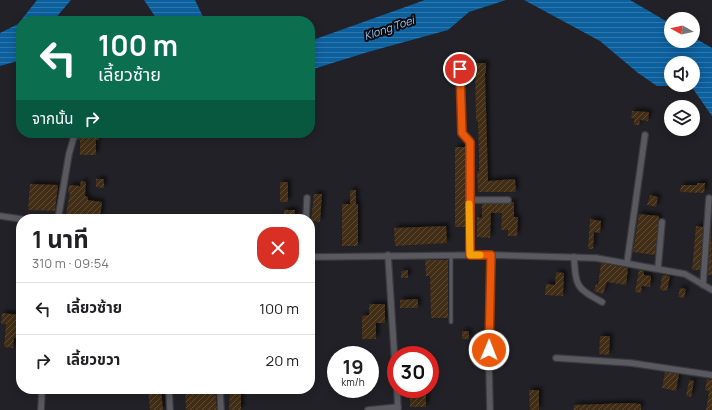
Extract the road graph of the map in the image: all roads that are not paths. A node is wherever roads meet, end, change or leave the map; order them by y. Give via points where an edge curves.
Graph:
1 (460, 69) dead end
2 (645, 135) dead end
3 (74, 138) edge
4 (307, 198) dead end
5 (709, 198) dead end
6 (469, 200) junction
7 (508, 200) dead end
8 (59, 214) edge
9 (306, 214) edge
10 (0, 216) edge
11 (16, 218) edge
12 (662, 222) dead end
13 (388, 255) junction
14 (470, 255) junction
15 (491, 255) junction
16 (451, 256) junction
17 (315, 257) edge
18 (574, 257) junction
19 (627, 263) junction
20 (658, 268) junction
21 (703, 285) junction
22 (712, 290) edge
23 (602, 302) dead end
24 (451, 322) dead end
25 (394, 346) edge
26 (556, 358) dead end
27 (712, 375) edge
28 (42, 394) edge
29 (169, 394) edge
30 (220, 394) edge
31 (397, 398) edge
32 (398, 409) edge
33 (41, 410) edge
34 (170, 410) edge
35 (221, 410) edge
36 (368, 410) edge
37 (490, 410) edge

1 - 6 street via 462,133 470,142
2 - 19 street
3 - 8 street
4 - 9 street
5 - 21 street
6 - 7 street
6 - 14 street
10 - 11 street
12 - 20 street
13 - 16 street
13 - 17 street
13 - 25 street
14 - 15 street
14 - 16 street
15 - 18 street
15 - 37 street via 488,366
16 - 24 lane
18 - 19 street
18 - 23 street via 580,291
19 - 20 street
20 - 21 street via 685,274
21 - 22 street
26 - 27 street via 631,363
28 - 33 street
29 - 34 street
30 - 35 street
31 - 32 street
32 - 36 street

